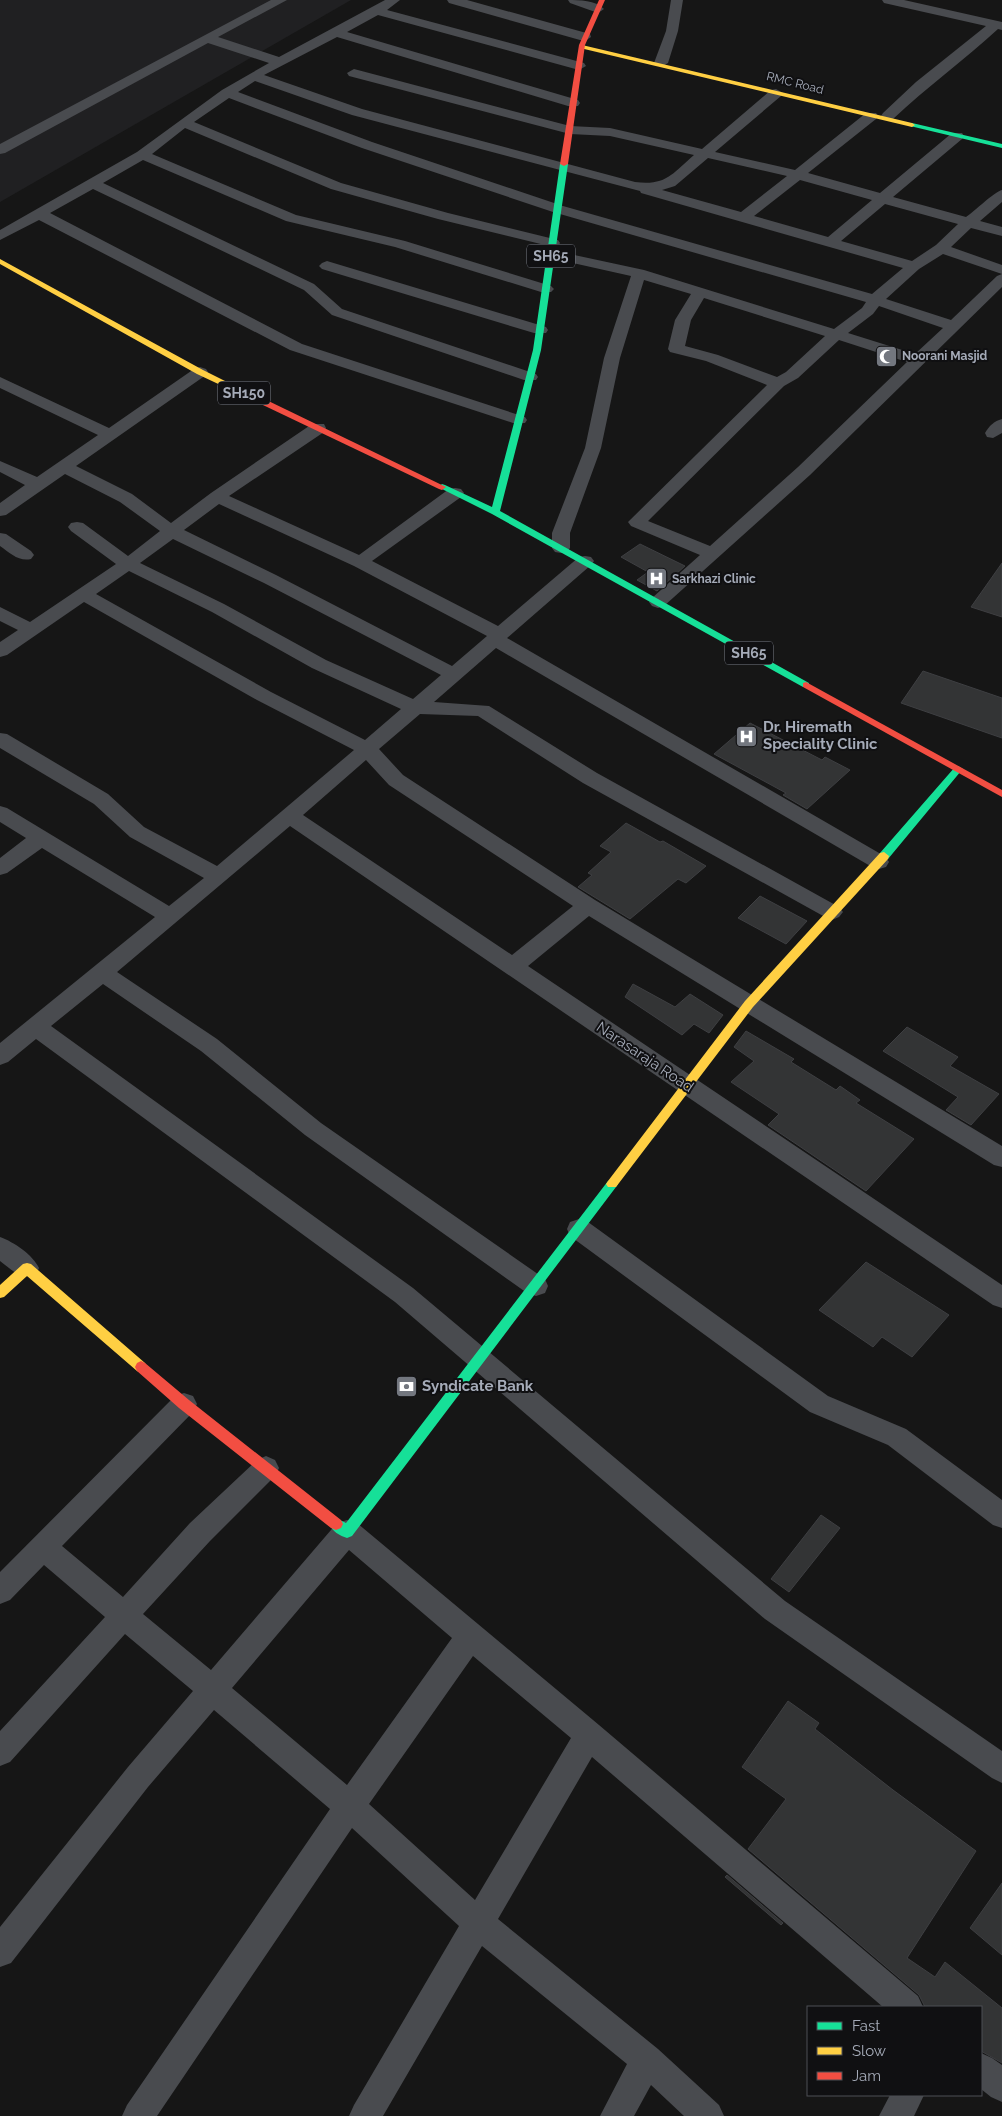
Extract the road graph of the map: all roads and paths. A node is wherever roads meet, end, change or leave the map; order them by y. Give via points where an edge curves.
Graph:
1 (281, 0) edge
2 (394, 0) edge
3 (453, 0) edge
4 (574, 0) edge
5 (677, 0) edge
6 (894, 1) edge
7 (600, 4) edge
8 (376, 11) junction
9 (999, 26) edge
10 (334, 32) junction
11 (206, 38) junction
12 (583, 43) junction
13 (280, 62) junction
14 (661, 63) junction
15 (579, 66) junction
16 (354, 73) dead end
17 (254, 76) junction
18 (227, 93) junction
19 (776, 93) junction
20 (573, 103) junction
21 (871, 116) junction
22 (888, 116) junction
23 (184, 123) junction
24 (570, 130) junction
25 (957, 136) junction
26 (1002, 145) edge
27 (0, 150) edge
28 (707, 153) junction
29 (142, 155) junction
30 (564, 168) junction
31 (796, 174) junction
32 (92, 183) junction
33 (634, 186) junction
34 (1002, 194) edge
35 (883, 197) junction
36 (558, 209) junction
37 (38, 214) junction
38 (743, 218) junction
39 (968, 222) junction
40 (1002, 232) edge
41 (0, 236) edge
42 (832, 241) junction
43 (552, 248) junction
44 (941, 248) junction
45 (0, 261) edge
46 (328, 266) dead end
47 (914, 266) junction
48 (1002, 270) edge
49 (639, 273) junction
50 (1002, 279) edge
51 (546, 289) junction
52 (700, 292) junction
53 (875, 300) junction
54 (953, 326) junction
55 (540, 330) junction
56 (838, 334) junction
57 (918, 360) junction
58 (200, 372) junction
59 (530, 377) junction
60 (0, 382) edge
61 (778, 383) junction
62 (519, 420) junction
63 (318, 428) junction
64 (110, 435) junction
65 (0, 466) edge
66 (64, 467) junction
67 (35, 487) junction
68 (455, 493) junction
69 (217, 497) junction
70 (0, 511) edge
71 (495, 512) junction
72 (77, 528) dead end
73 (171, 531) junction
74 (0, 538) edge
75 (561, 548) junction
76 (713, 554) junction
77 (25, 556) dead end
78 (585, 561) junction
79 (360, 562) junction
80 (128, 564) junction
81 (82, 594) junction
82 (658, 602) junction
83 (0, 613) edge
84 (31, 630) junction
85 (498, 637) junction
86 (0, 651) edge
87 (453, 674) junction
88 (414, 707) junction
89 (0, 739) edge
90 (366, 748) junction
91 (958, 769) junction
92 (1002, 794) edge
93 (0, 813) edge
94 (288, 815) junction
95 (41, 838) junction
96 (879, 862) junction
97 (0, 868) edge
98 (218, 876) junction
99 (588, 905) junction
100 (832, 912) junction
101 (169, 916) junction
102 (512, 967) junction
103 (101, 972) junction
104 (749, 1004) junction
105 (35, 1026) junction
106 (4, 1048) edge
107 (687, 1085) junction
108 (1002, 1158) edge
109 (579, 1229) junction
110 (0, 1247) edge
111 (27, 1268) junction
112 (536, 1286) junction
113 (0, 1294) edge
114 (1002, 1298) edge
115 (480, 1359) junction
116 (184, 1404) junction
117 (266, 1468) junction
118 (1002, 1516) edge
119 (347, 1532) junction
120 (43, 1547) junction
121 (0, 1591) edge
122 (124, 1616) junction
123 (470, 1635) junction
124 (213, 1689) junction
125 (589, 1735) junction
126 (0, 1752) edge
127 (1002, 1768) edge
128 (350, 1806) junction
129 (478, 1923) junction
130 (0, 1952) edge
131 (907, 2006) edge
132 (647, 2060) junction
133 (982, 2069) edge
134 (1002, 2086) edge
135 (907, 2096) edge
136 (138, 2116) edge
137 (365, 2116) edge
138 (616, 2116) edge
139 (708, 2116) edge
140 (896, 2116) edge

1 - 11 street
2 - 8 street
3 - 12 street
4 - 7 street
5 - 14 street via 672,31
6 - 9 street
7 - 12 main road, SH65
8 - 10 street
8 - 15 street
9 - 22 street via 921,85
10 - 13 street
10 - 20 street
11 - 13 street
11 - 27 street
12 - 14 main road, RMC Road
12 - 15 main road, SH65
12 - 19 main road, RMC Road
13 - 17 street
14 - 22 main road, RMC Road
15 - 20 main road, SH65
16 - 24 street
17 - 18 street
17 - 30 street via 357,112
18 - 23 street
18 - 36 street via 367,145
19 - 21 main road, RMC Road
19 - 28 street
20 - 24 main road, SH65
21 - 25 main road, RMC Road
21 - 31 street
22 - 26 main road, RMC Road
23 - 29 street
23 - 43 street via 336,186
24 - 28 street via 610,132
24 - 30 main road, SH65
25 - 26 main road, RMC Road
25 - 35 street
28 - 31 street
28 - 33 street via 670,183 658,188
29 - 32 street
29 - 51 street via 291,218 400,244
30 - 33 street
30 - 36 main road, SH65
31 - 35 street
31 - 38 street
32 - 37 street
32 - 59 street via 309,287 337,312
33 - 38 street
34 - 39 street
35 - 39 street
35 - 42 street
36 - 43 main road, SH65
36 - 53 street
37 - 41 street
37 - 62 street via 296,347
38 - 42 street
39 - 40 street
39 - 44 street
42 - 47 street
43 - 49 street
43 - 51 main road, SH65
44 - 47 street
44 - 48 street
45 - 58 main road, SH150
46 - 55 street
47 - 53 street
49 - 52 street
49 - 75 street via 612,358 593,448 562,533
50 - 54 street
51 - 55 main road, SH65
52 - 56 street
52 - 61 street via 683,320 676,349 712,358
53 - 54 street
53 - 56 street via 868,311
54 - 57 street
55 - 59 main road, SH65
56 - 57 street
56 - 61 street via 792,375
57 - 76 street
58 - 63 main road, SH150
58 - 64 street
59 - 62 main road, SH65
60 - 64 street
61 - 76 street via 637,522
62 - 71 main road, SH65
63 - 68 main road, SH150
63 - 69 street
64 - 66 street
65 - 67 street via 31,481
66 - 67 street
66 - 73 street via 126,498
67 - 70 street
68 - 71 main road, SH150
68 - 79 street
69 - 73 street
69 - 79 street
71 - 75 main road, SH65
72 - 80 street
73 - 80 street
73 - 87 street
74 - 77 street
75 - 78 main road, SH65
76 - 82 street
78 - 82 main road, SH65
78 - 85 street
79 - 85 street
80 - 81 street
80 - 88 street via 218,608 319,664
81 - 84 street
81 - 90 street via 264,696
82 - 91 main road, SH65
83 - 84 street
84 - 86 street
85 - 87 street
85 - 96 street
87 - 88 street
88 - 90 street
88 - 100 street via 482,710 590,778
89 - 98 street via 101,799 138,832
90 - 94 street
90 - 99 street via 396,780
91 - 92 main road, SH65
91 - 96 main road
93 - 95 street
94 - 98 street
94 - 102 street, Narasaraja Road
95 - 97 street
95 - 101 street
96 - 100 main road
98 - 101 street
99 - 102 street
99 - 104 street
100 - 104 main road
101 - 103 street
102 - 107 street, Narasaraja Road
103 - 105 street
103 - 112 street via 209,1045 313,1129
104 - 107 main road
104 - 108 street
105 - 106 street
105 - 115 street via 404,1295
107 - 109 main road
107 - 114 street, Narasaraja Road
109 - 112 main road
109 - 118 street via 819,1404 897,1436
110 - 111 street
111 - 113 main road
111 - 116 main road
112 - 115 main road
115 - 119 main road
115 - 127 street via 775,1610
116 - 117 main road
116 - 120 street
117 - 119 main road
117 - 122 street via 200,1532
119 - 123 street
119 - 124 street
120 - 121 street
120 - 122 street
122 - 124 street
122 - 126 street
123 - 125 street
123 - 128 street
124 - 128 street
124 - 130 street via 138,1777
125 - 129 street
125 - 131 street
128 - 129 street
128 - 136 street
129 - 132 street
129 - 137 street
132 - 138 street
132 - 139 street
133 - 134 street
135 - 140 street

